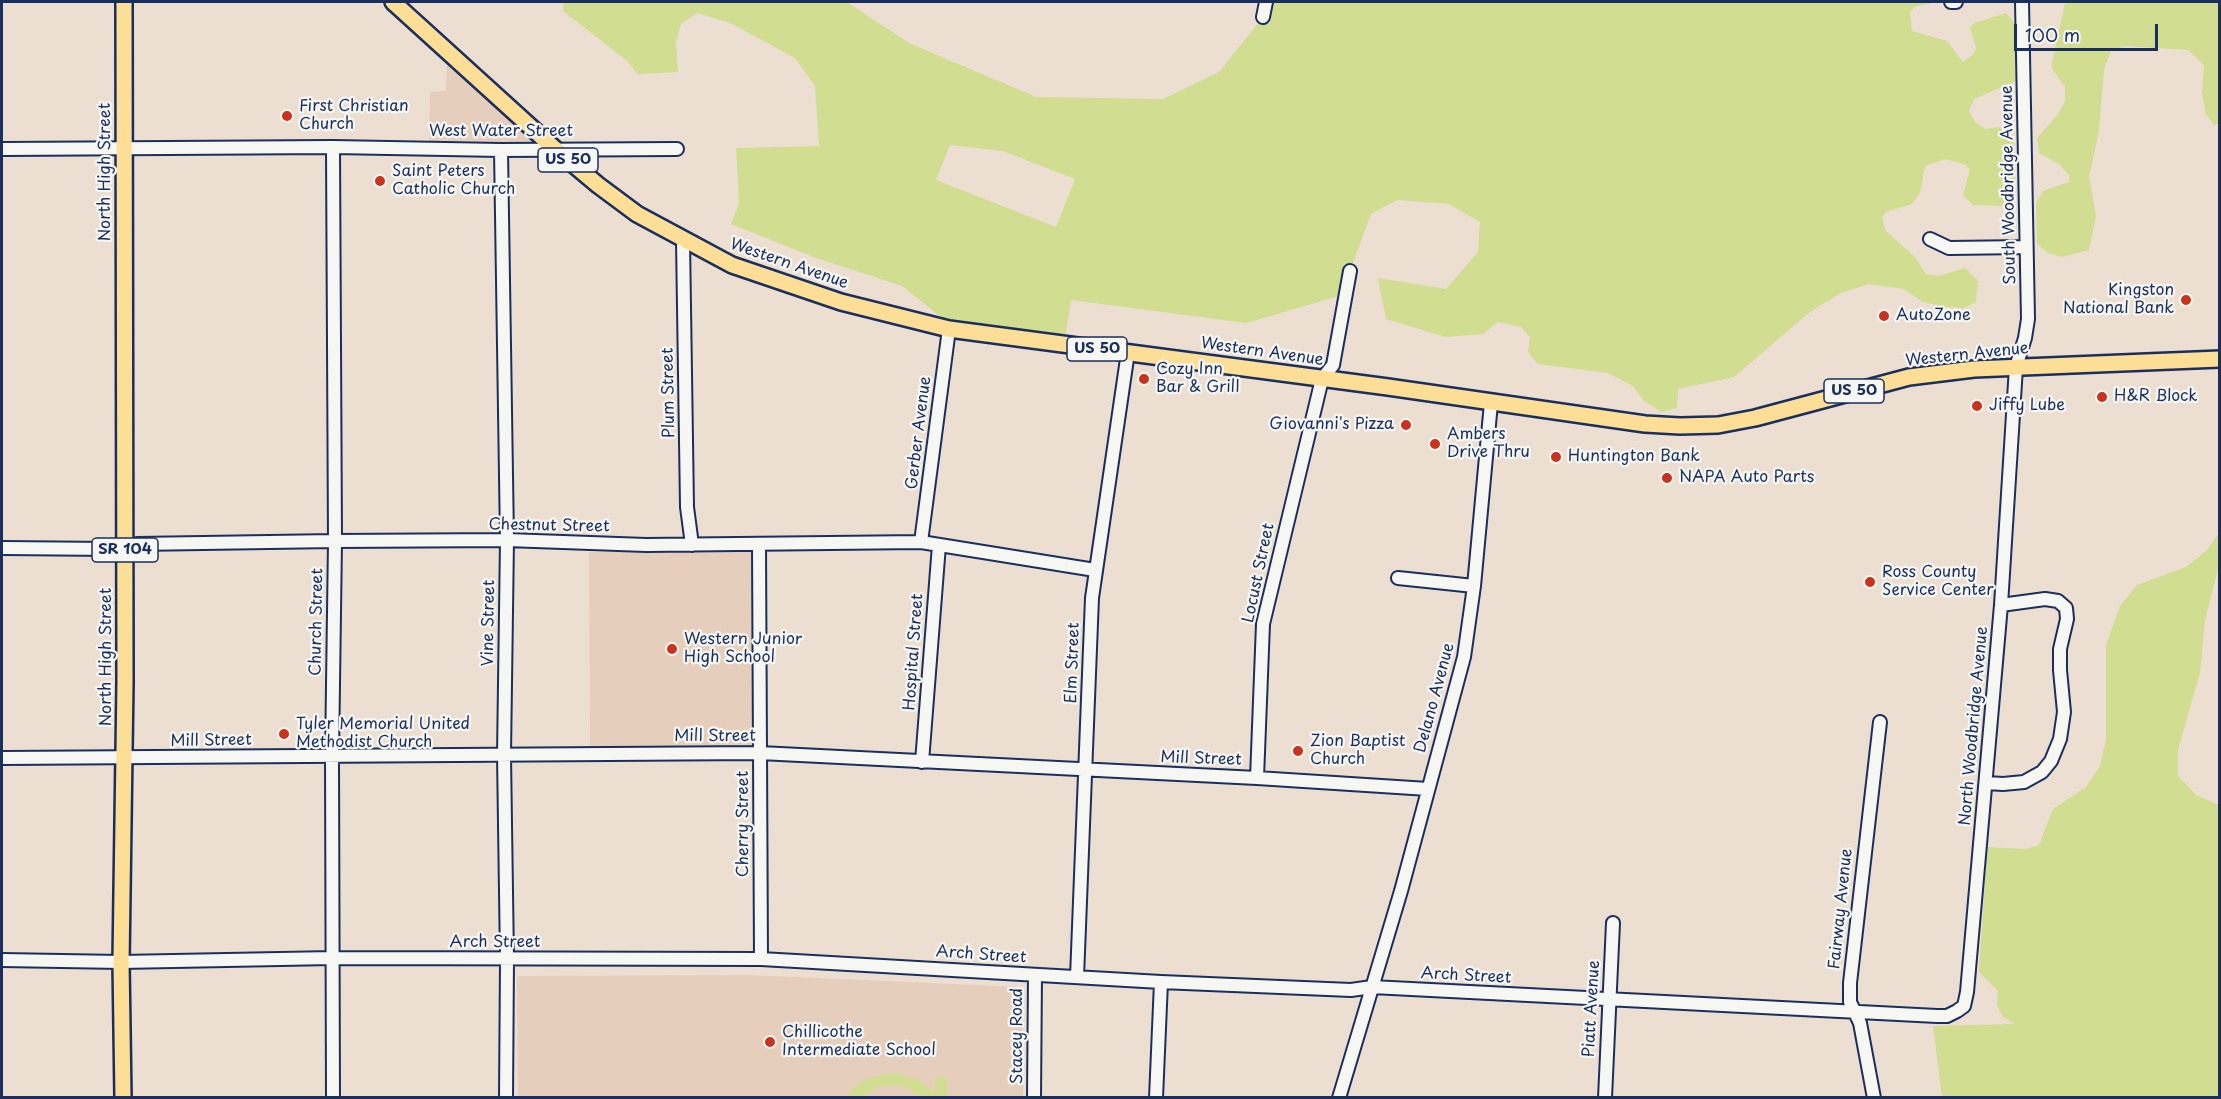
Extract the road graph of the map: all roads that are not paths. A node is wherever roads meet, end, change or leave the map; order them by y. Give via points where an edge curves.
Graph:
1 (124, 2) edge
2 (393, 2) edge
3 (1266, 2) edge
4 (1951, 2) edge
5 (1956, 2) edge
6 (2022, 2) edge
7 (1263, 17) dead end
8 (124, 147) junction
9 (333, 147) junction
10 (2, 149) edge
11 (555, 149) junction
12 (677, 149) dead end
13 (501, 150) junction
14 (683, 240) junction
15 (1930, 240) dead end
16 (2026, 247) junction
17 (1350, 271) dead end
18 (949, 329) junction
19 (1128, 352) junction
20 (2220, 359) edge
21 (2016, 367) junction
22 (1322, 379) junction
23 (1491, 403) junction
24 (507, 540) junction
25 (335, 541) junction
26 (921, 542) junction
27 (759, 544) junction
28 (692, 545) junction
29 (939, 545) junction
30 (125, 546) junction
31 (2, 549) edge
32 (1095, 570) junction
33 (1398, 578) dead end
34 (1474, 586) junction
35 (2001, 605) junction
36 (1880, 722) dead end
37 (759, 753) junction
38 (504, 755) junction
39 (332, 756) junction
40 (2, 758) edge
41 (124, 758) junction
42 (922, 762) junction
43 (1085, 771) junction
44 (1257, 778) junction
45 (1987, 783) junction
46 (1428, 789) junction
47 (1613, 923) dead end
48 (333, 958) junction
49 (761, 959) junction
50 (2, 960) edge
51 (507, 960) junction
52 (121, 962) junction
53 (1035, 975) junction
54 (1077, 976) junction
55 (1161, 982) junction
56 (1372, 987) junction
57 (1609, 1000) junction
58 (1958, 1011) joint
59 (1855, 1012) junction
60 (123, 1098) edge
61 (333, 1098) edge
62 (506, 1098) edge
63 (1034, 1098) edge
64 (1156, 1098) edge
65 (1340, 1098) edge
66 (1605, 1098) edge
67 (1874, 1098) edge

1 - 8 main road, North High Street / SR 104
2 - 11 main road, Western Avenue / US 50
3 - 7 street
4 - 5 street
6 - 16 street, South Woodbridge Avenue
8 - 9 street, West Water Street
8 - 10 street, West Water Street
8 - 30 main road, North High Street / SR 104
9 - 13 street, West Water Street
9 - 25 street, Church Street
11 - 12 street, West Water Street
11 - 13 street, West Water Street
11 - 14 main road, Western Avenue / US 50 via 637,214
13 - 24 street, Vine Street
14 - 18 main road, Western Avenue / US 50 via 732,265 791,286
14 - 28 street, Plum Street via 687,507
15 - 16 street via 1950,248
16 - 21 street, South Woodbridge Avenue via 2028,319
17 - 22 street, Locust Street via 1333,365
18 - 19 main road, Western Avenue / US 50
18 - 26 street, Gerber Avenue
19 - 22 main road, Western Avenue / US 50
19 - 32 street, Elm Street
20 - 21 main road, Western Avenue / US 50
21 - 23 main road, Western Avenue / US 50 via 1909,377 1755,418 1718,424 1645,424
21 - 35 street, North Woodbridge Avenue
22 - 23 main road, Western Avenue / US 50
22 - 44 street, Locust Street via 1263,624
23 - 34 street, Delano Avenue
24 - 25 street, Chestnut Street
24 - 28 street, Chestnut Street
24 - 38 street, Vine Street
25 - 30 street, Chestnut Street
25 - 39 street, Church Street
26 - 27 street, Chestnut Street
26 - 29 street, Chestnut Street
27 - 28 street, Chestnut Street
27 - 37 street, Cherry Street
29 - 32 street, Chestnut Street
29 - 42 street, Hospital Street
30 - 31 street, Chestnut Street
30 - 41 main road, North High Street / SR 104
32 - 43 street, Elm Street
33 - 34 street
34 - 46 street, Delano Avenue via 1464,657
35 - 45 street, North Woodbridge Avenue
35 - 45 street via 2045,598 2066,608 2060,649 2064,712 2060,739 2042,772 2024,782
36 - 59 street, Fairway Avenue via 1850,983 1850,1002
37 - 38 street, Mill Street
37 - 42 street, Mill Street
37 - 49 street, Cherry Street
38 - 39 street, Mill Street
38 - 51 street, Vine Street
39 - 41 street, Mill Street
39 - 48 street, Church Street
40 - 41 street, Mill Street
41 - 52 main road, North High Street / SR 104
42 - 43 street, Mill Street
43 - 44 street, Mill Street
43 - 54 street, Elm Street
44 - 46 street, Mill Street
45 - 58 street, North Woodbridge Avenue via 1967,1000
46 - 56 street, Delano Avenue
47 - 57 street, Piatt Avenue
48 - 51 street, Arch Street
48 - 52 street, Arch Street
48 - 61 street, Church Street
49 - 51 street, Arch Street
49 - 53 street, Arch Street
50 - 52 street, Arch Street
51 - 62 street, Vine Street
52 - 60 main road, North High Street / SR 104
53 - 54 street, Arch Street
53 - 63 street, Stacey Road
54 - 55 street, Arch Street
55 - 56 street, Arch Street via 1351,990
55 - 64 street
56 - 57 street, Arch Street
56 - 65 street, Delano Avenue
57 - 59 street, Arch Street
57 - 66 street, Piatt Avenue
58 - 59 street, Arch Street via 1947,1016
59 - 67 street, Fairway Avenue

